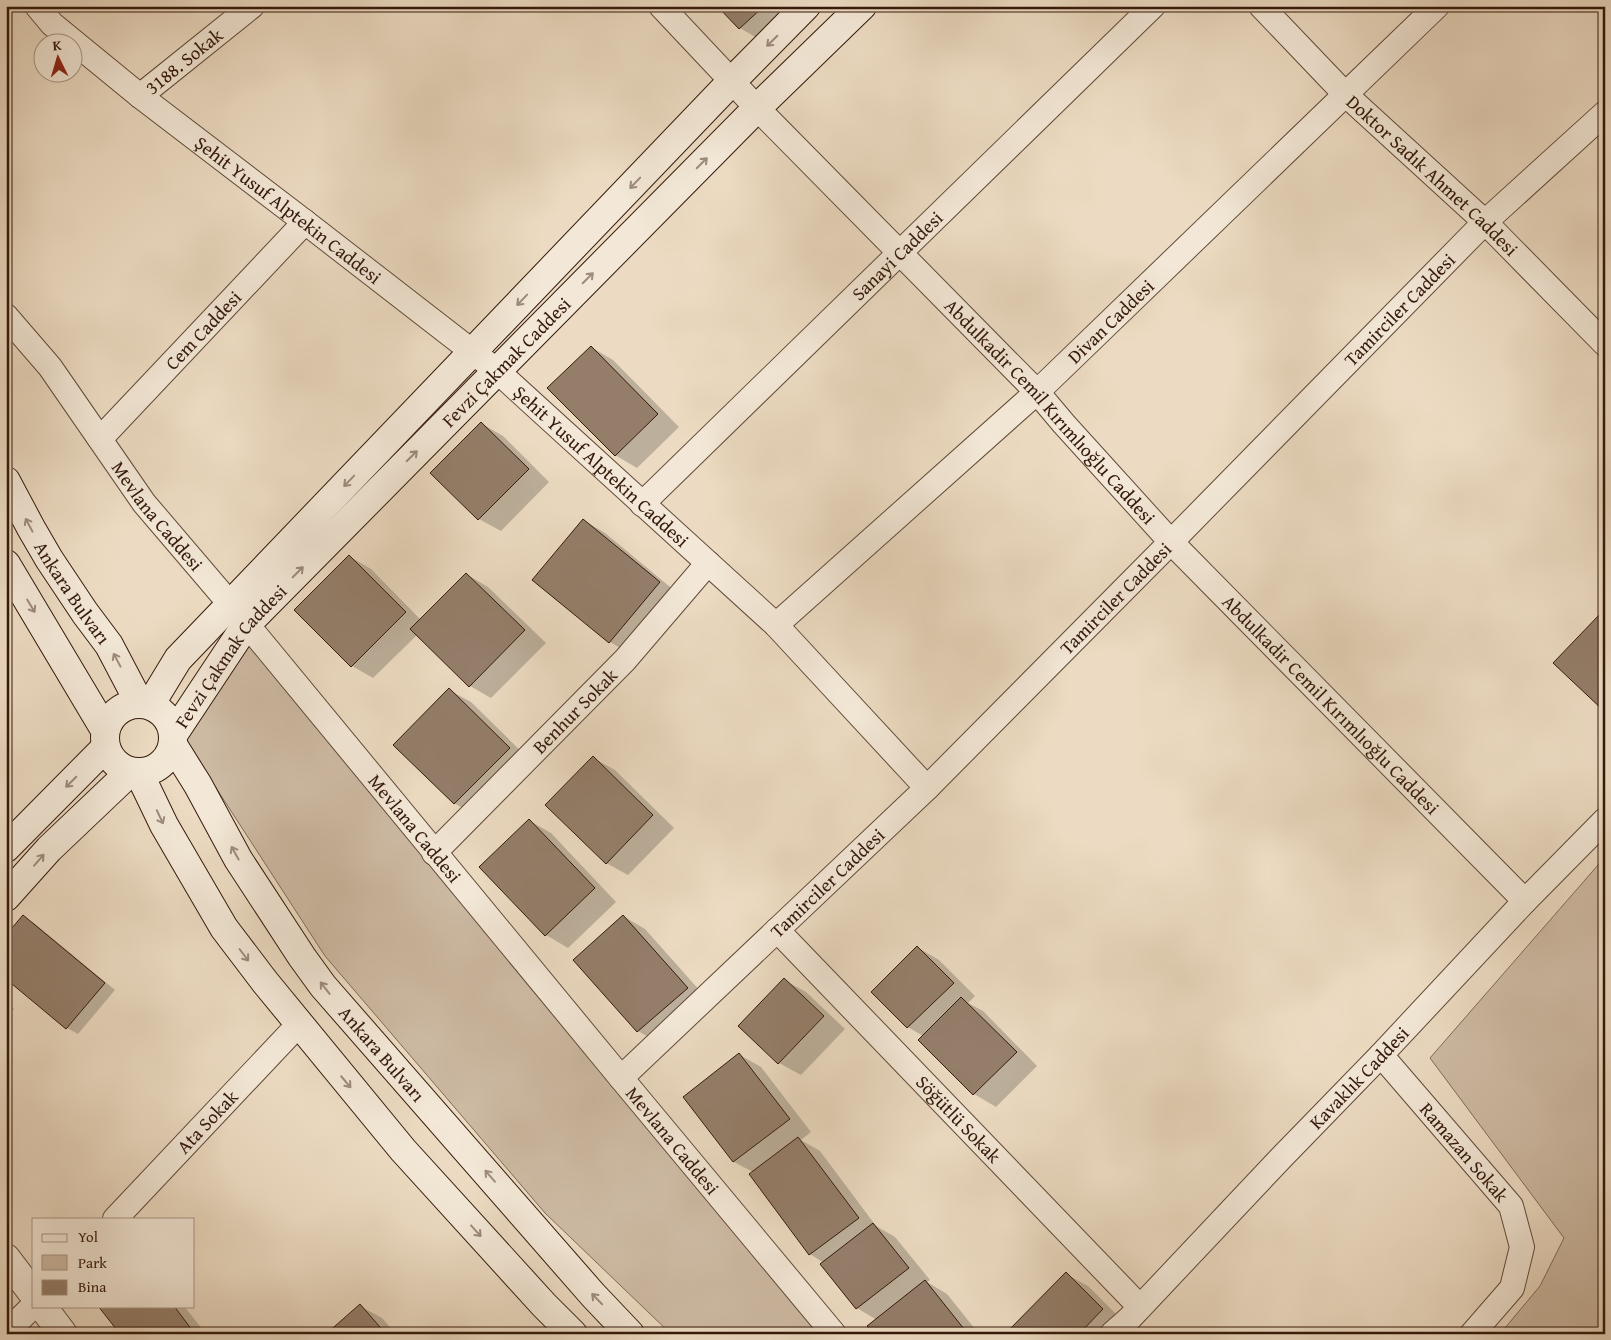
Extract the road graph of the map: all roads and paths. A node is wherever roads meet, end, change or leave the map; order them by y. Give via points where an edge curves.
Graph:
1 (37, 6) edge
2 (252, 6) edge
3 (662, 6) edge
4 (806, 6) edge
5 (862, 6) edge
6 (1153, 6) edge
7 (1261, 6) edge
8 (1437, 6) edge
9 (732, 81) junction
10 (1345, 94) junction
11 (140, 96) junction
12 (757, 108) junction
13 (1605, 114) edge
14 (305, 222) junction
15 (1485, 222) junction
16 (900, 253) junction
17 (6, 316) edge
18 (1605, 344) edge
19 (473, 352) junction
20 (496, 370) junction
21 (1038, 392) junction
22 (100, 439) junction
23 (6, 481) edge
24 (642, 504) junction
25 (1171, 542) junction
26 (708, 563) junction
27 (6, 564) edge
28 (238, 615) junction
29 (776, 625) junction
30 (145, 704) junction
31 (105, 739) junction
32 (173, 740) junction
33 (135, 772) junction
34 (927, 788) junction
35 (1605, 820) edge
36 (6, 848) edge
37 (434, 852) junction
38 (6, 897) edge
39 (1525, 901) junction
40 (777, 930) junction
41 (299, 1024) junction
42 (1381, 1056) junction
43 (621, 1078) junction
44 (116, 1218) edge
45 (6, 1258) edge
46 (32, 1292) edge
47 (32, 1307) edge
48 (1140, 1307) junction
49 (44, 1308) edge
50 (6, 1333) edge
51 (63, 1334) edge
52 (572, 1334) edge
53 (630, 1334) edge
54 (834, 1334) edge
55 (1112, 1334) edge
56 (1472, 1334) edge

1 - 11 street, Şehit Yusuf Alptekin Caddesi via 52,24
2 - 11 street, 3188. Sokak
3 - 9 street, Abdulkadir Cemil Kırımlıoğlu Caddesi
4 -> 9 main road, Fevzi Çakmak Caddesi
5 - 12 main road, Fevzi Çakmak Caddesi
6 - 16 street, Sanayi Caddesi
7 - 10 street, Doktor Sadık Ahmet Caddesi
8 - 10 street, Divan Caddesi
9 - 12 street, Abdulkadir Cemil Kırımlıoğlu Caddesi
9 -> 19 main road, Fevzi Çakmak Caddesi
10 - 15 street, Doktor Sadık Ahmet Caddesi
10 - 21 street, Divan Caddesi
11 - 14 street, Şehit Yusuf Alptekin Caddesi
12 - 16 street, Abdulkadir Cemil Kırımlıoğlu Caddesi
20 -> 12 main road, Fevzi Çakmak Caddesi
13 - 15 street, Tamirciler Caddesi
14 - 19 street, Şehit Yusuf Alptekin Caddesi
14 - 22 street, Cem Caddesi
15 - 18 street, Doktor Sadık Ahmet Caddesi
15 - 25 street, Tamirciler Caddesi
16 - 21 street, Abdulkadir Cemil Kırımlıoğlu Caddesi
16 - 24 street, Sanayi Caddesi
17 - 22 street, Mevlana Caddesi via 50,367
19 - 20 street, Şehit Yusuf Alptekin Caddesi
19 -> 28 main road, Fevzi Çakmak Caddesi
20 - 24 street, Şehit Yusuf Alptekin Caddesi
28 -> 20 main road, Fevzi Çakmak Caddesi
21 - 25 street, Abdulkadir Cemil Kırımlıoğlu Caddesi
21 - 29 street, Divan Caddesi
22 - 28 street, Mevlana Caddesi via 144,503
30 -> 23 main road, Ankara Bulvarı via 109,645 49,559
24 - 26 street, Şehit Yusuf Alptekin Caddesi
25 - 34 street, Tamirciler Caddesi
25 - 39 street, Abdulkadir Cemil Kırımlıoğlu Caddesi
26 - 29 street, Şehit Yusuf Alptekin Caddesi
26 - 37 street, Benhur Sokak via 625,660
27 -> 31 main road
28 - 30 main road, Fevzi Çakmak Caddesi via 178,659
28 - 32 main road, Fevzi Çakmak Caddesi
28 - 37 street, Mevlana Caddesi
29 - 34 street, Şehit Yusuf Alptekin Caddesi
30 - 31 main road via 121,708 113,715
30 - 32 main road via 166,717
31 - 33 main road via 109,756 115,763
31 -> 36 main road
32 - 33 main road via 170,754 164,762 148,771
53 -> 32 main road, Ankara Bulvarı via 323,986 242,866
38 -> 33 main road via 49,849
33 -> 41 main road via 224,928
34 - 40 street, Tamirciler Caddesi
35 - 39 street, Kavaklık Caddesi
37 - 43 street, Mevlana Caddesi
39 - 42 street, Kavaklık Caddesi
40 - 43 street, Tamirciler Caddesi
40 - 48 street, Söğütlü Sokak
41 - 44 street, Ata Sokak
41 -> 52 main road via 403,1150
42 - 48 street, Kavaklık Caddesi
42 - 56 street, Ramazan Sokak via 1511,1206 1522,1247 1512,1288
43 - 54 street, Mevlana Caddesi
45 - 46 main road
47 - 50 street
48 - 55 street, Kavaklık Caddesi
49 - 51 main road

